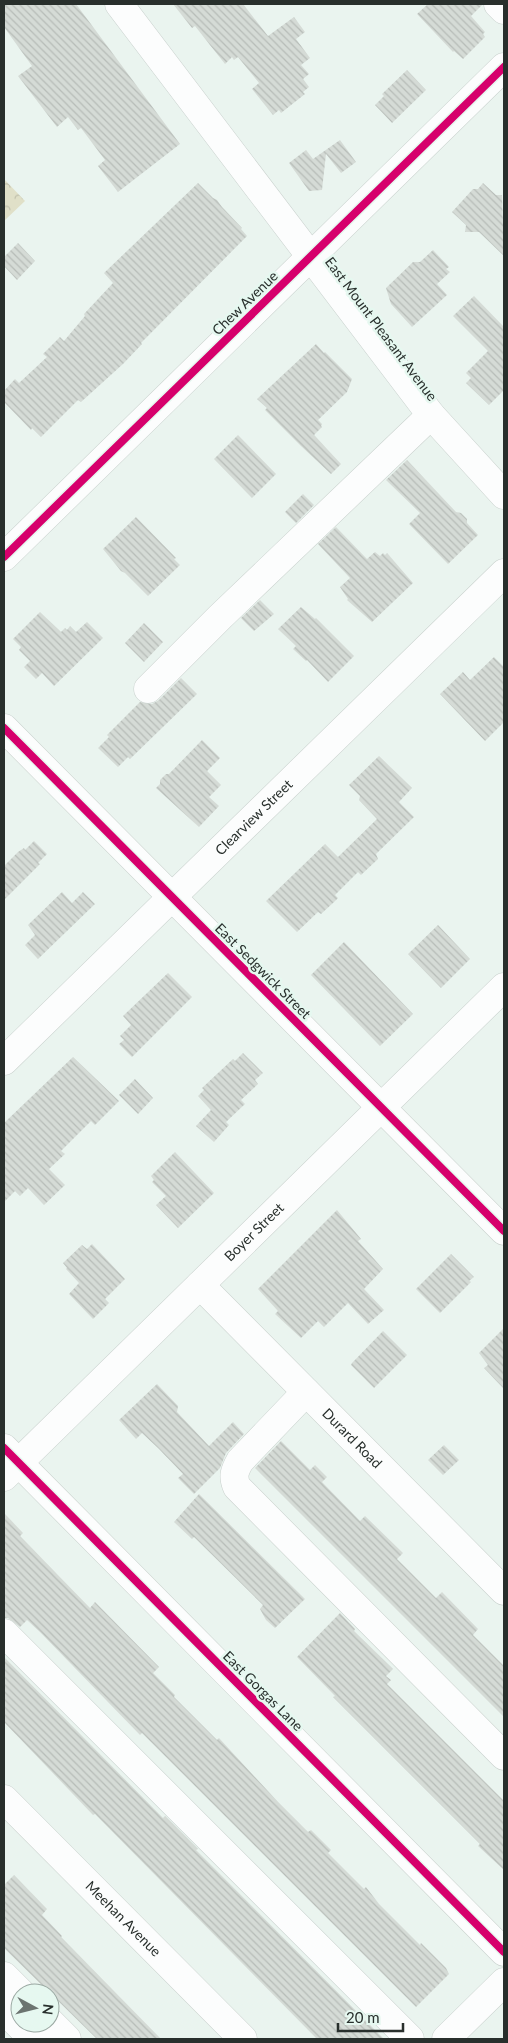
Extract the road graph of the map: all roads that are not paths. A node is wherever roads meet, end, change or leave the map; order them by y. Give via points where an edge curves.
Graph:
1 (119, 4) edge
2 (498, 4) edge
3 (504, 10) edge
4 (504, 67) edge
5 (310, 256) junction
6 (431, 415) junction
7 (504, 495) edge
8 (4, 557) edge
9 (504, 573) edge
10 (148, 689) dead end
11 (4, 728) edge
12 (172, 897) junction
13 (504, 987) edge
14 (4, 1062) edge
15 (381, 1107) junction
16 (504, 1231) edge
17 (200, 1285) junction
18 (306, 1392) junction
19 (9, 1463) edge
20 (504, 1591) edge
21 (4, 1633) edge
22 (504, 1756) edge
23 (4, 1799) edge
24 (504, 1952) edge
25 (504, 1982) edge
26 (4, 2010) edge
27 (33, 2039) edge
28 (243, 2039) edge
29 (410, 2039) edge
30 (446, 2039) edge

1 - 5 street, East Mount Pleasant Avenue
2 - 3 street
4 - 5 street, Chew Avenue
5 - 6 street, East Mount Pleasant Avenue
5 - 8 street, Chew Avenue
6 - 7 street, East Mount Pleasant Avenue
6 - 10 street
9 - 12 street, Clearview Street
11 - 12 street, East Sedgwick Street
12 - 14 street, Clearview Street
12 - 15 street, East Sedgwick Street
13 - 15 street, Boyer Street
15 - 16 street, East Sedgwick Street
15 - 17 street, Boyer Street
17 - 18 street, Durard Road
17 - 19 street, Boyer Street
18 - 20 street, Durard Road
18 - 22 street via 240,1461 233,1479 237,1487
19 - 24 street, East Gorgas Lane
21 - 29 street
23 - 28 street, Meehan Avenue
25 - 30 street
26 - 27 street

